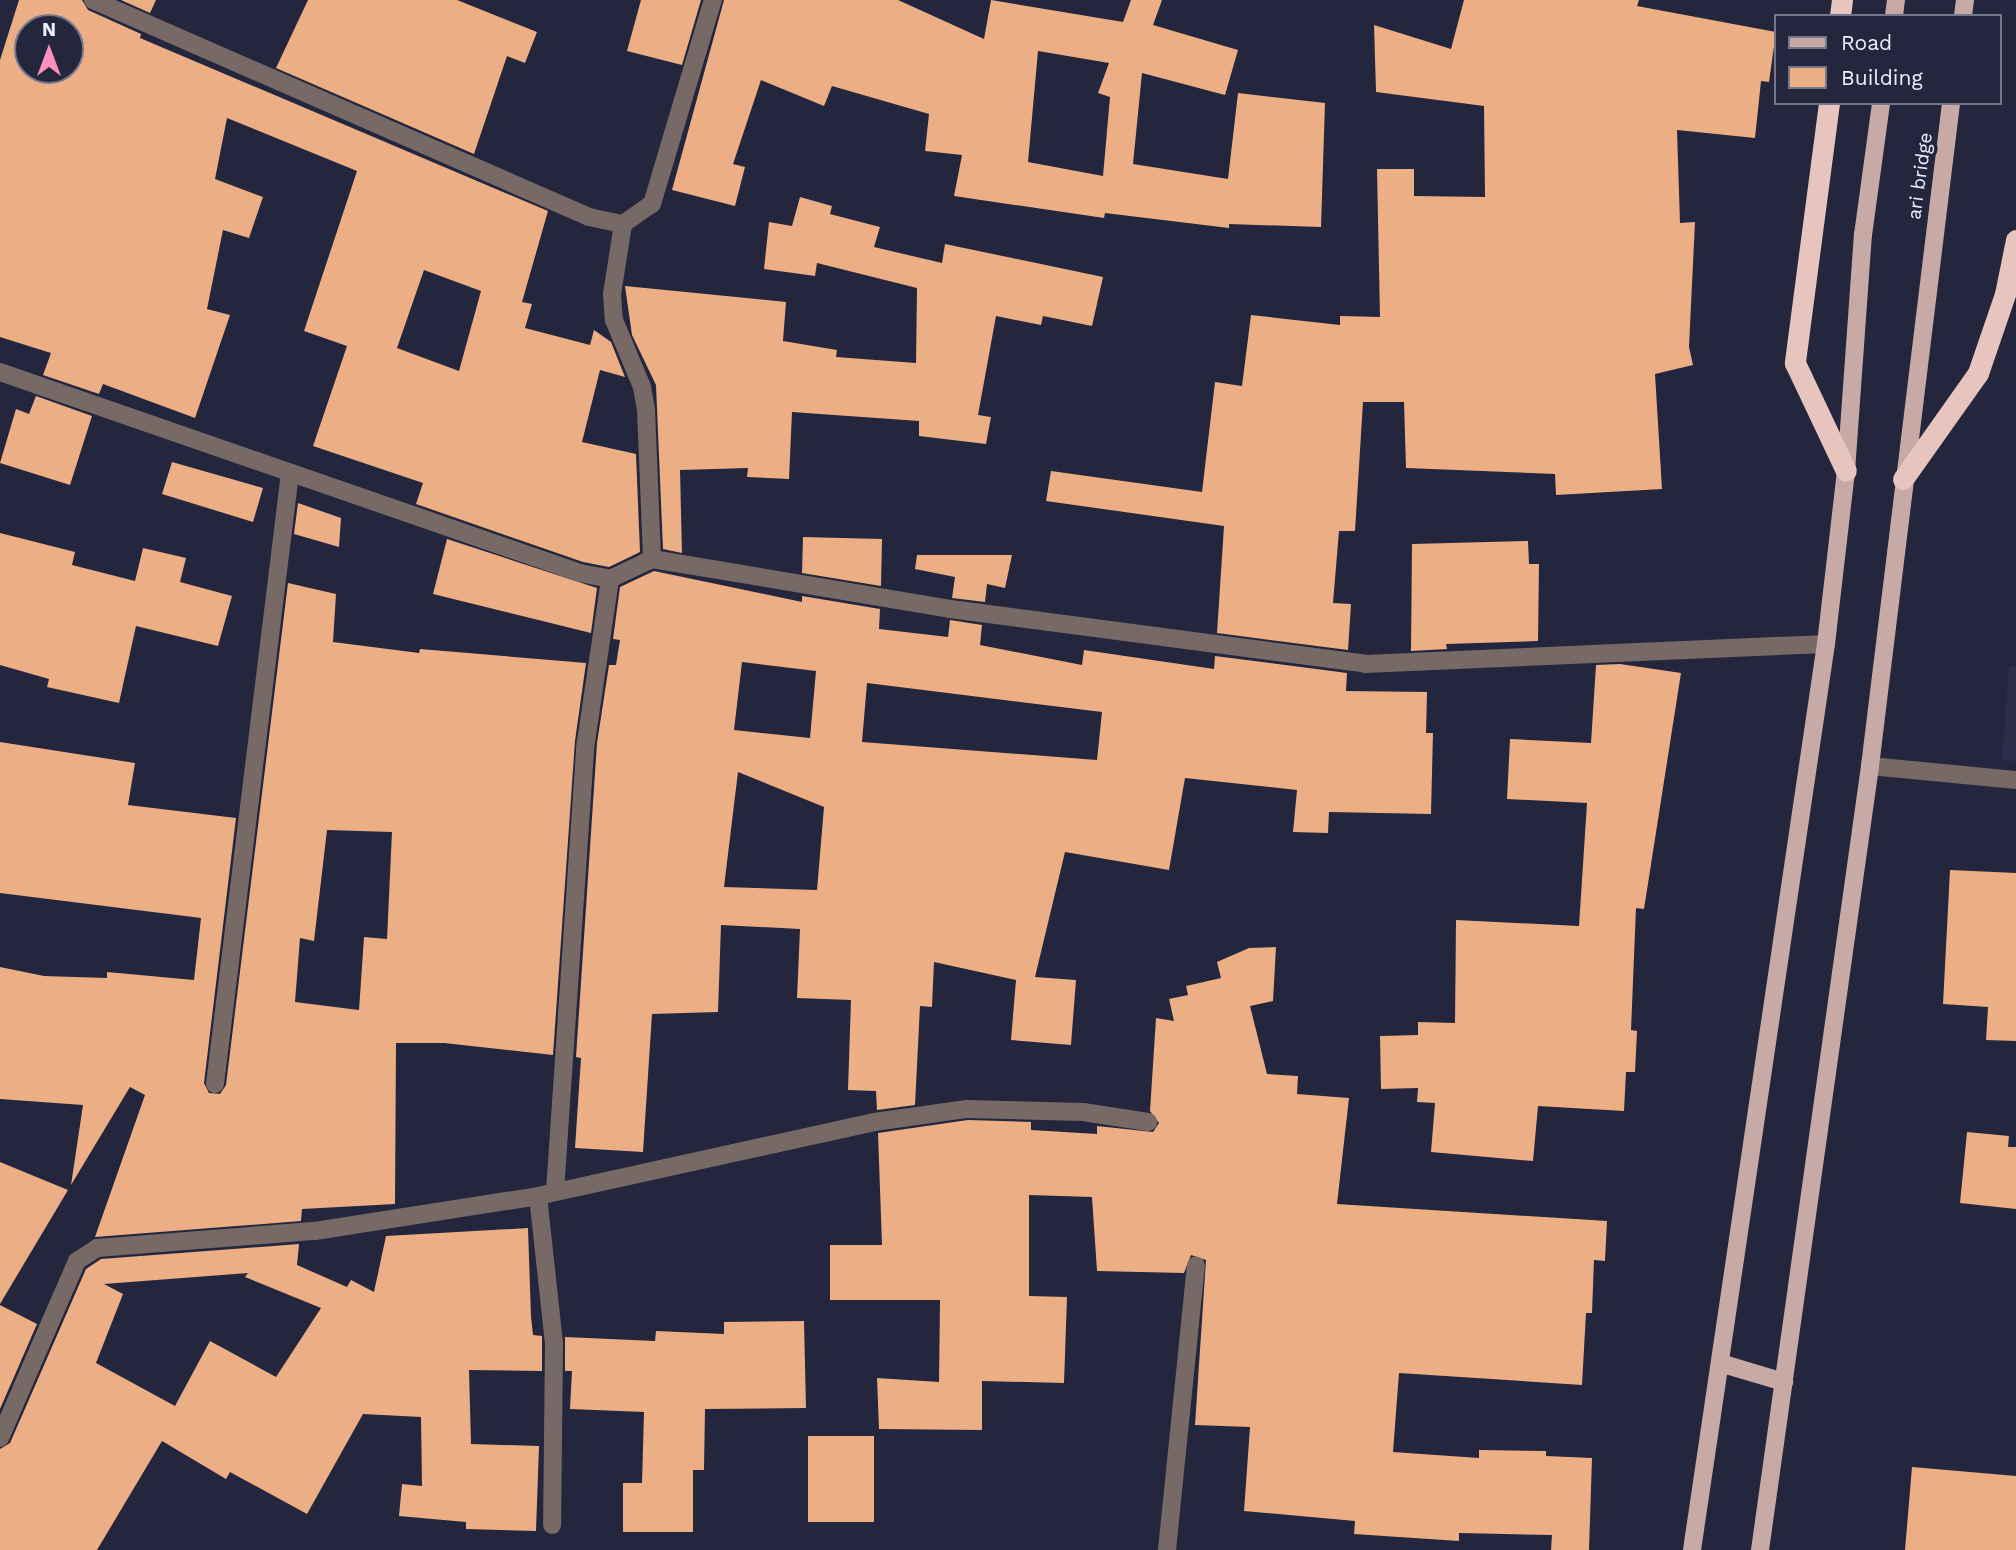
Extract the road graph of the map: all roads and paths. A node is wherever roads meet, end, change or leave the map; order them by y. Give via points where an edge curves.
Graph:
1 (93, 0) edge
2 (713, 0) edge
3 (1829, 105) edge
4 (1881, 105) edge
5 (1951, 105) edge
6 (623, 224) junction
7 (2016, 240) edge
8 (1, 377) edge
9 (1846, 471) junction
10 (290, 473) junction
11 (1903, 478) junction
12 (652, 559) junction
13 (610, 579) junction
14 (1826, 644) junction
15 (1870, 766) junction
16 (2016, 780) edge
17 (215, 1084) dead end
18 (1147, 1122) dead end
19 (547, 1193) junction
20 (1196, 1265) dead end
21 (1720, 1363) junction
22 (1784, 1382) junction
23 (0, 1438) edge
24 (552, 1525) dead end
25 (1167, 1550) edge
26 (1692, 1550) edge
27 (1760, 1550) edge

1 - 6 street via 589,217
2 - 6 street via 652,204
3 - 9 highway via 1795,363
4 - 9 main road via 1863,234
5 - 11 main road, ari bridge
6 - 12 street via 611,294 614,320 642,387 646,409
7 - 11 highway via 2005,294 1978,373
8 - 10 street
9 - 14 main road
10 - 13 street
10 - 17 street
11 - 15 main road, ari bridge
12 - 13 street
12 - 14 street via 950,609 1365,664
13 - 19 street via 586,742
14 - 21 main road
15 - 16 street
15 - 22 main road, ari bridge
18 - 19 street via 1083,1112 967,1109 874,1122
19 - 23 street via 315,1231 97,1248 77,1261
19 - 24 street via 554,1343
20 - 25 street
21 - 22 main road
21 - 26 main road
22 - 27 main road, ari bridge

